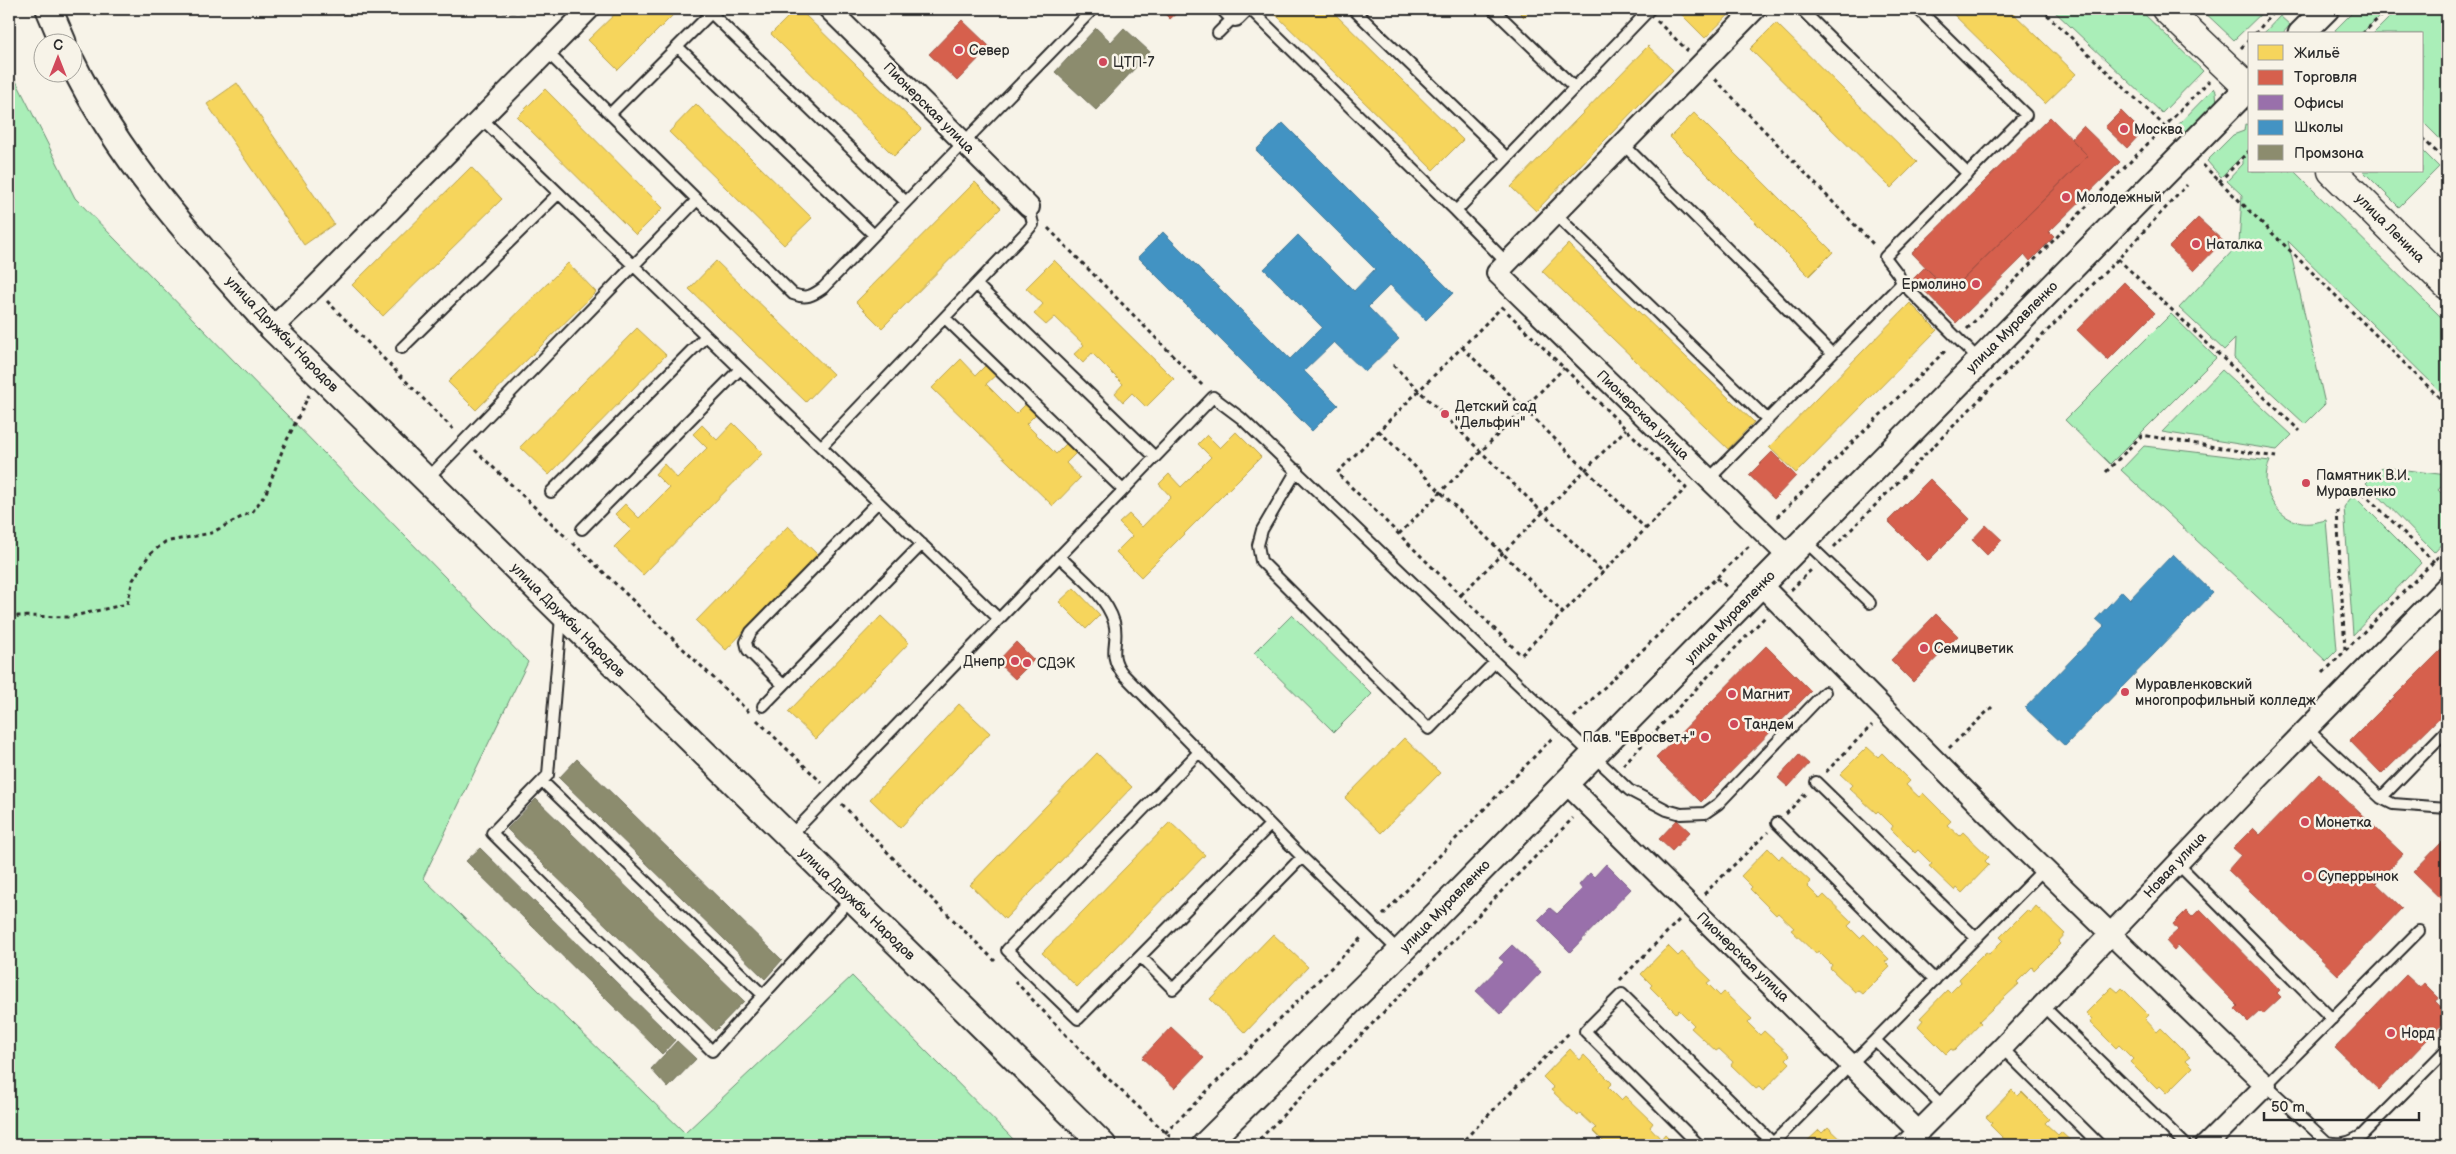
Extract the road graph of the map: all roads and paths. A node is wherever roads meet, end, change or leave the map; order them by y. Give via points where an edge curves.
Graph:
1 (49, 9) edge
2 (307, 9) edge
3 (527, 9) edge
4 (589, 9) edge
5 (829, 9) edge
6 (1093, 9) edge
7 (1353, 9) edge
8 (1493, 9) edge
9 (1755, 9) edge
10 (1801, 9) edge
11 (1918, 9) edge
12 (2041, 9) edge
13 (2166, 9) edge
14 (2276, 9) edge
15 (2326, 9) edge
16 (2388, 9) edge
17 (1649, 10) edge
18 (713, 11) edge
19 (1239, 11) edge
20 (59, 32) edge
21 (2257, 32) edge
22 (2303, 32) edge
23 (2364, 32) edge
24 (1218, 33) dead end
25 (678, 46) junction
26 (547, 52) junction
27 (1701, 64) junction
28 (82, 79) edge
29 (1574, 87) junction
30 (2248, 87) edge
31 (2248, 89) edge
32 (610, 114) junction
33 (482, 119) junction
34 (2165, 126) junction
35 (2424, 140) edge
36 (964, 142) junction
37 (1623, 144) junction
38 (2248, 152) edge
39 (1506, 157) junction
40 (2197, 158) junction
41 (2447, 162) edge
42 (2333, 172) edge
43 (1968, 174) junction
44 (2198, 174) dead end
45 (2192, 181) dead end
46 (2220, 182) junction
47 (558, 194) junction
48 (696, 201) junction
49 (906, 202) junction
50 (1029, 207) junction
51 (1456, 211) junction
52 (1555, 214) junction
53 (874, 236) junction
54 (1519, 251) junction
55 (1885, 257) junction
56 (2118, 259) junction
57 (633, 266) junction
58 (1902, 283) junction
59 (977, 285) junction
60 (2447, 285) edge
61 (314, 288) junction
62 (945, 318) junction
63 (272, 328) junction
64 (706, 336) junction
65 (1958, 339) junction
66 (1462, 347) junction
67 (402, 348) dead end
68 (1831, 353) junction
69 (1980, 360) junction
70 (1393, 366) dead end
71 (1564, 368) junction
72 (740, 369) junction
73 (320, 375) junction
74 (1419, 390) junction
75 (1213, 396) junction
76 (2447, 405) edge
77 (1524, 408) junction
78 (1768, 420) junction
79 (1626, 429) junction
80 (1378, 431) junction
81 (2300, 431) dead end
82 (465, 440) junction
83 (821, 447) junction
84 (1481, 451) junction
85 (1155, 456) junction
86 (2276, 457) dead end
87 (1586, 469) junction
88 (1296, 470) junction
89 (2106, 472) dead end
90 (1709, 479) junction
91 (426, 480) junction
92 (2358, 487) dead end
93 (1123, 490) junction
94 (551, 492) dead end
95 (1440, 492) junction
96 (878, 502) junction
97 (2338, 510) dead end
98 (1543, 512) junction
99 (582, 529) dead end
100 (1646, 529) junction
101 (1763, 532) junction
102 (1399, 534) junction
103 (922, 544) junction
104 (2447, 548) edge
105 (1797, 549) junction
106 (1503, 553) junction
107 (1059, 556) junction
108 (1823, 558) junction
109 (2434, 562) junction
110 (1603, 572) junction
111 (1761, 585) junction
112 (2447, 586) edge
113 (1461, 596) junction
114 (1779, 603) junction
115 (1870, 603) dead end
116 (561, 613) junction
117 (1563, 613) junction
118 (9, 619) edge
119 (999, 619) junction
120 (2345, 650) junction
121 (1495, 662) junction
122 (2323, 673) dead end
123 (783, 686) junction
124 (1826, 692) dead end
125 (763, 706) dead end
126 (1992, 707) dead end
127 (1886, 711) junction
128 (1563, 727) junction
129 (2306, 729) junction
130 (2447, 730) edge
131 (1199, 752) junction
132 (1592, 756) junction
133 (1935, 761) junction
134 (1614, 776) junction
135 (542, 781) junction
136 (1816, 782) junction
137 (1566, 783) junction
138 (832, 792) junction
139 (2381, 798) junction
140 (1588, 803) junction
141 (2447, 808) edge
142 (1777, 823) junction
143 (1270, 825) junction
144 (788, 838) junction
145 (1302, 857) junction
146 (2177, 863) junction
147 (2044, 869) junction
148 (851, 899) junction
149 (1691, 906) junction
150 (1373, 926) junction
151 (2419, 931) dead end
152 (2111, 934) junction
153 (1976, 938) junction
154 (1400, 952) junction
155 (1141, 956) junction
156 (997, 963) dead end
157 (1010, 977) dead end
158 (1935, 980) junction
159 (1616, 984) dead end
160 (763, 996) junction
161 (2042, 1005) junction
162 (2332, 1019) junction
163 (1576, 1026) dead end
164 (1876, 1041) junction
165 (2002, 1048) junction
166 (2447, 1049) edge
167 (1852, 1064) junction
168 (2266, 1085) junction
169 (1944, 1107) junction
170 (1165, 1133) junction
171 (1912, 1138) edge
172 (1772, 1144) edge
173 (1103, 1145) edge
174 (1179, 1145) edge
175 (1206, 1145) edge
176 (1254, 1145) edge
177 (1460, 1145) edge
178 (1698, 1145) edge
179 (2100, 1145) edge
180 (2186, 1145) edge
181 (2206, 1145) edge

1 - 20 street
2 - 3 path via 307,13
4 - 26 street
5 - 36 street, Пионерская улица
6 - 36 lane
7 - 39 lane
8 - 29 lane
9 - 27 street
10 - 43 lane
11 - 43 lane via 2026,115
12 - 34 path
13 - 30 main road
14 - 21 path
15 - 22 street
16 - 23 path
17 - 27 path
17 - 29 lane
18 - 25 lane
18 - 49 lane
19 - 24 lane
19 - 51 lane
25 - 32 lane
25 - 53 lane
26 - 32 lane
26 - 33 street
27 - 37 street
27 - 55 path
28 - 63 street, улица Дружбы Народов via 120,145 209,257
29 - 39 lane
31 - 40 street, улица Муравленко
32 - 48 lane
33 - 47 lane
33 - 61 street
34 - 40 path
34 - 65 path
35 - 41 path
36 - 49 lane
36 - 50 street, Пионерская улица
37 - 52 street
37 - 68 lane
38 - 46 path
39 - 51 lane
40 - 44 path
40 - 46 path
40 - 69 street, улица Муравленко
42 - 60 main road, улица Ленина
43 - 55 lane
45 - 56 path
46 - 76 path
47 - 57 lane
47 - 67 lane
48 - 53 lane via 793,294 803,298 823,288
48 - 57 lane
49 - 53 lane
50 - 59 lane via 1033,224
50 - 75 path
51 - 54 lane via 1507,263
52 - 54 street
52 - 78 lane
54 - 90 street, Пионерская улица via 1497,273
55 - 58 lane
56 - 81 path
56 - 108 path
57 - 64 lane
57 - 82 lane
58 - 65 lane
58 - 68 lane
59 - 62 lane
59 - 85 lane
61 - 63 street
61 - 82 path
62 - 83 lane
62 - 93 lane
63 - 73 street, улица Дружбы Народов
64 - 72 lane
64 - 94 lane
65 - 69 lane
65 - 101 path
66 - 71 path via 1502,306
66 - 74 path
66 - 77 path
68 - 78 lane
69 - 105 street, улица Муравленко
70 - 74 path
71 - 77 path
71 - 79 path
72 - 83 lane
72 - 99 lane
73 - 91 street, улица Дружбы Народов
73 - 118 path via 284,446 266,493 253,511 210,533 165,542 148,555 133,580 127,604 69,616 18,616
74 - 80 path
74 - 84 path
75 - 85 lane
75 - 88 lane via 1242,418
77 - 84 path
77 - 87 path
78 - 90 lane
79 - 87 path
79 - 100 path via 1686,488
80 - 95 path
80 - 102 path via 1337,473
82 - 91 lane
82 - 138 path
83 - 96 lane
84 - 95 path
84 - 98 path
85 - 93 lane
86 - 89 path via 2142,435
87 - 98 path
87 - 100 path
88 - 121 lane
88 - 121 lane via 1262,530 1258,545 1261,561 1429,729
90 - 101 street, Пионерская улица
91 - 116 street, улица Дружбы Народов
92 - 109 path
93 - 107 lane
95 - 102 path
95 - 106 path
96 - 103 lane
96 - 123 lane via 751,632 746,642 748,650
97 - 120 path
98 - 106 path
98 - 110 path
100 - 110 path
101 - 105 street, Пионерская улица
101 - 128 path
102 - 113 path
103 - 119 lane
103 - 123 lane
104 - 109 path
105 - 108 lane
105 - 111 street, улица Муравленко
106 - 113 path
106 - 117 path
107 - 119 lane
107 - 131 lane via 1109,609 1115,624 1114,661 1118,668
108 - 114 path
108 - 115 lane
109 - 120 path
110 - 117 path
111 - 114 street
111 - 132 street, улица Муравленко
112 - 129 street, Новая улица
113 - 117 path via 1521,655
114 - 127 street
114 - 134 path
116 - 135 lane via 548,775
116 - 144 street, улица Дружбы Народов
119 - 138 lane
120 - 122 path
121 - 128 lane
123 - 125 lane
124 - 134 lane via 1706,813 1681,814 1667,810 1629,790
126 - 133 path
127 - 133 street
127 - 136 path
128 - 132 lane
128 - 150 path
129 - 139 lane
129 - 146 street, Новая улица
130 - 139 lane
131 - 143 lane
131 - 155 lane via 1006,950 1078,1019
132 - 134 lane
132 - 137 street, улица Муравленко
133 - 147 street
135 - 160 lane
135 - 160 lane via 492,833 712,1051
136 - 142 path
136 - 153 lane
137 - 140 street, Пионерская улица
137 - 154 street, улица Муравленко
138 - 144 lane
138 - 156 path via 928,896
139 - 141 lane via 2393,804
140 - 149 street, Пионерская улица
140 - 176 path
142 - 149 path
142 - 158 lane
143 - 145 lane
143 - 155 lane
144 - 148 street, улица Дружбы Народов
145 - 150 lane
145 - 155 lane via 1173,989
146 - 152 street, Новая улица
146 - 162 lane
147 - 152 street
147 - 153 lane
148 - 160 lane
148 - 173 street, улица Дружбы Народов
149 - 159 path
149 - 167 street, Пионерская улица
150 - 154 lane
150 - 170 path
151 - 162 lane
152 - 161 street, Новая улица
152 - 168 street
153 - 158 lane
154 - 175 street, улица Муравленко
157 - 170 path
158 - 164 lane
161 - 165 street, Новая улица
161 - 180 lane
162 - 168 lane
163 - 177 path
164 - 167 lane
164 - 169 lane
165 - 169 street, Новая улица
165 - 179 lane
166 - 168 lane via 2352,1142 2327,1142
167 - 171 street, Пионерская улица
167 - 172 lane
168 - 181 street
169 - 171 street, Новая улица
170 - 174 path
172 - 178 lane via 1622,994 1585,1031

